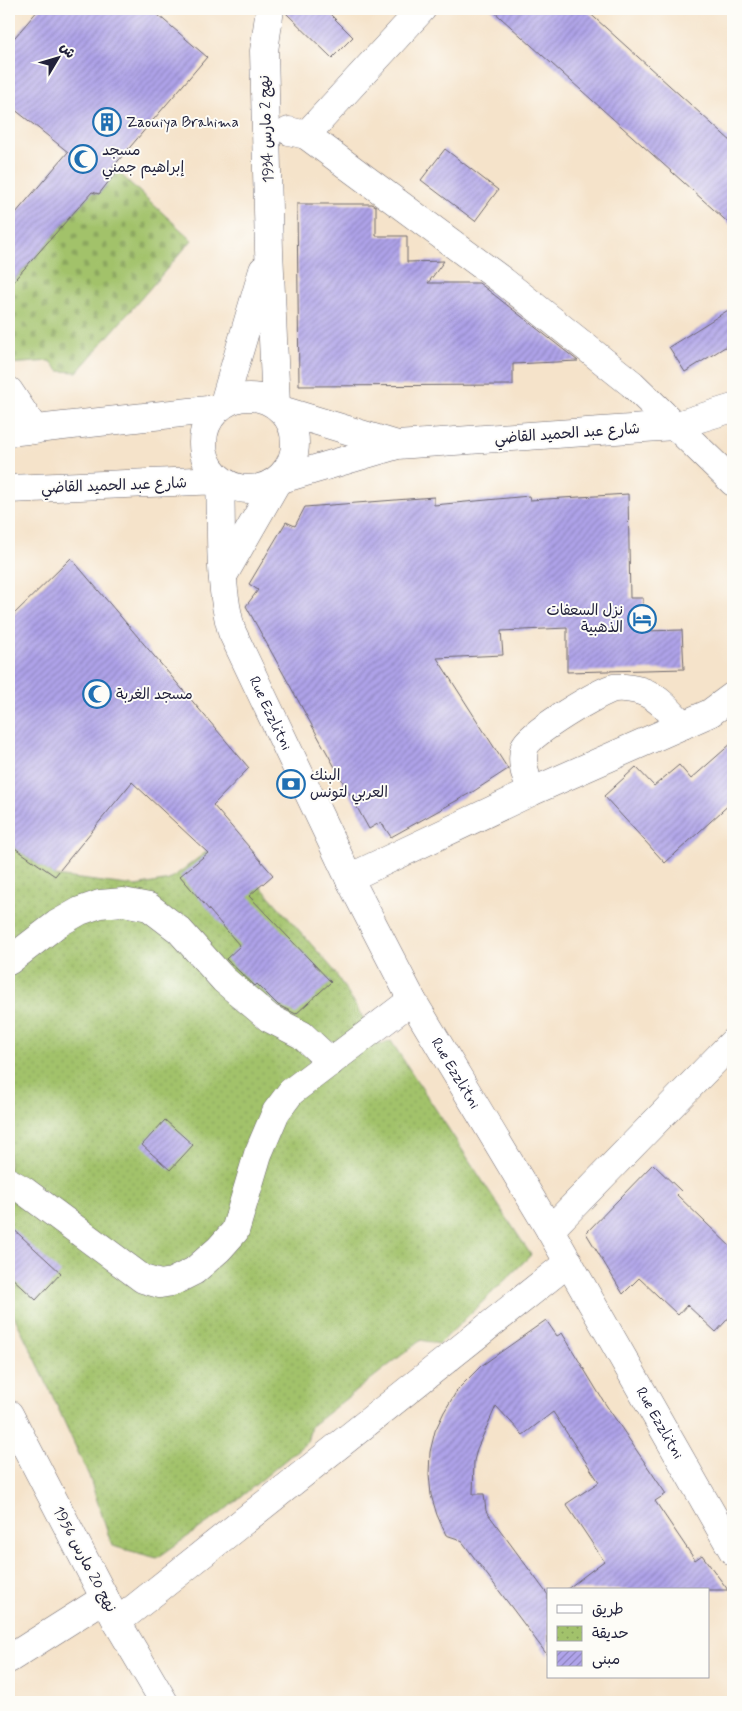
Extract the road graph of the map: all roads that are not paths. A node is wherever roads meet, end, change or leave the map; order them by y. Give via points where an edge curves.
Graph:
1 (270, 9) edge
2 (422, 9) edge
3 (266, 126) junction
4 (306, 134) junction
5 (269, 250) junction
6 (9, 391) edge
7 (221, 406) junction
8 (279, 407) junction
9 (733, 408) edge
10 (674, 426) junction
11 (22, 431) edge
12 (397, 445) junction
13 (220, 480) junction
14 (278, 480) junction
15 (733, 482) edge
16 (9, 489) edge
17 (223, 576) junction
18 (733, 696) edge
19 (682, 725) junction
20 (531, 792) junction
21 (349, 878) junction
22 (9, 961) edge
23 (412, 1000) junction
24 (733, 1042) edge
25 (331, 1062) junction
26 (9, 1182) edge
27 (550, 1230) junction
28 (569, 1262) junction
29 (9, 1414) edge
30 (733, 1551) edge
31 (111, 1610) junction
32 (9, 1659) edge
33 (164, 1702) edge

1 - 3 street, نهج 2 مارس 1934 via 264,51
2 - 4 street
3 - 4 street
3 - 5 street, نهج 2 مارس 1934
4 - 10 street via 504,281 632,384
5 - 7 street, نهج 2 مارس 1934
5 - 8 street, نهج 2 مارس 1934
6 - 11 street
7 - 8 street via 236,398 250,397
7 - 11 street
7 - 13 street via 207,422 202,437 203,453 209,468
8 - 12 street, شارع عبد الحميد القاضي
8 - 14 street via 290,422 295,453
9 - 10 street, شارع عبد الحميد القاضي
10 - 12 street, شارع عبد الحميد القاضي
10 - 15 street
12 - 14 street, شارع عبد الحميد القاضي
13 - 14 street via 243,490 256,490
13 - 16 street, شارع عبد الحميد القاضي
13 - 17 street, Rue Ezzlitni
14 - 17 street
17 - 21 street, Rue Ezzlitni via 232,632
18 - 19 street via 710,713
19 - 20 street
19 - 20 street via 656,698 642,691 616,688 602,692 540,730 525,745 523,762
20 - 21 street
21 - 23 street, Rue Ezzlitni
22 - 25 street via 57,924 80,911 100,904 123,902 150,907 179,930 224,980 269,1018 302,1035
23 - 25 street
23 - 27 street, Rue Ezzlitni
24 - 27 street
25 - 26 street via 291,1092 276,1112 258,1154 236,1231 194,1271 172,1282 160,1284 142,1279
27 - 28 street, Rue Ezzlitni
28 - 30 street, Rue Ezzlitni
28 - 31 street
29 - 31 street, نهج 20 مارس 1956
31 - 32 street
31 - 33 street, نهج 20 مارس 1956

